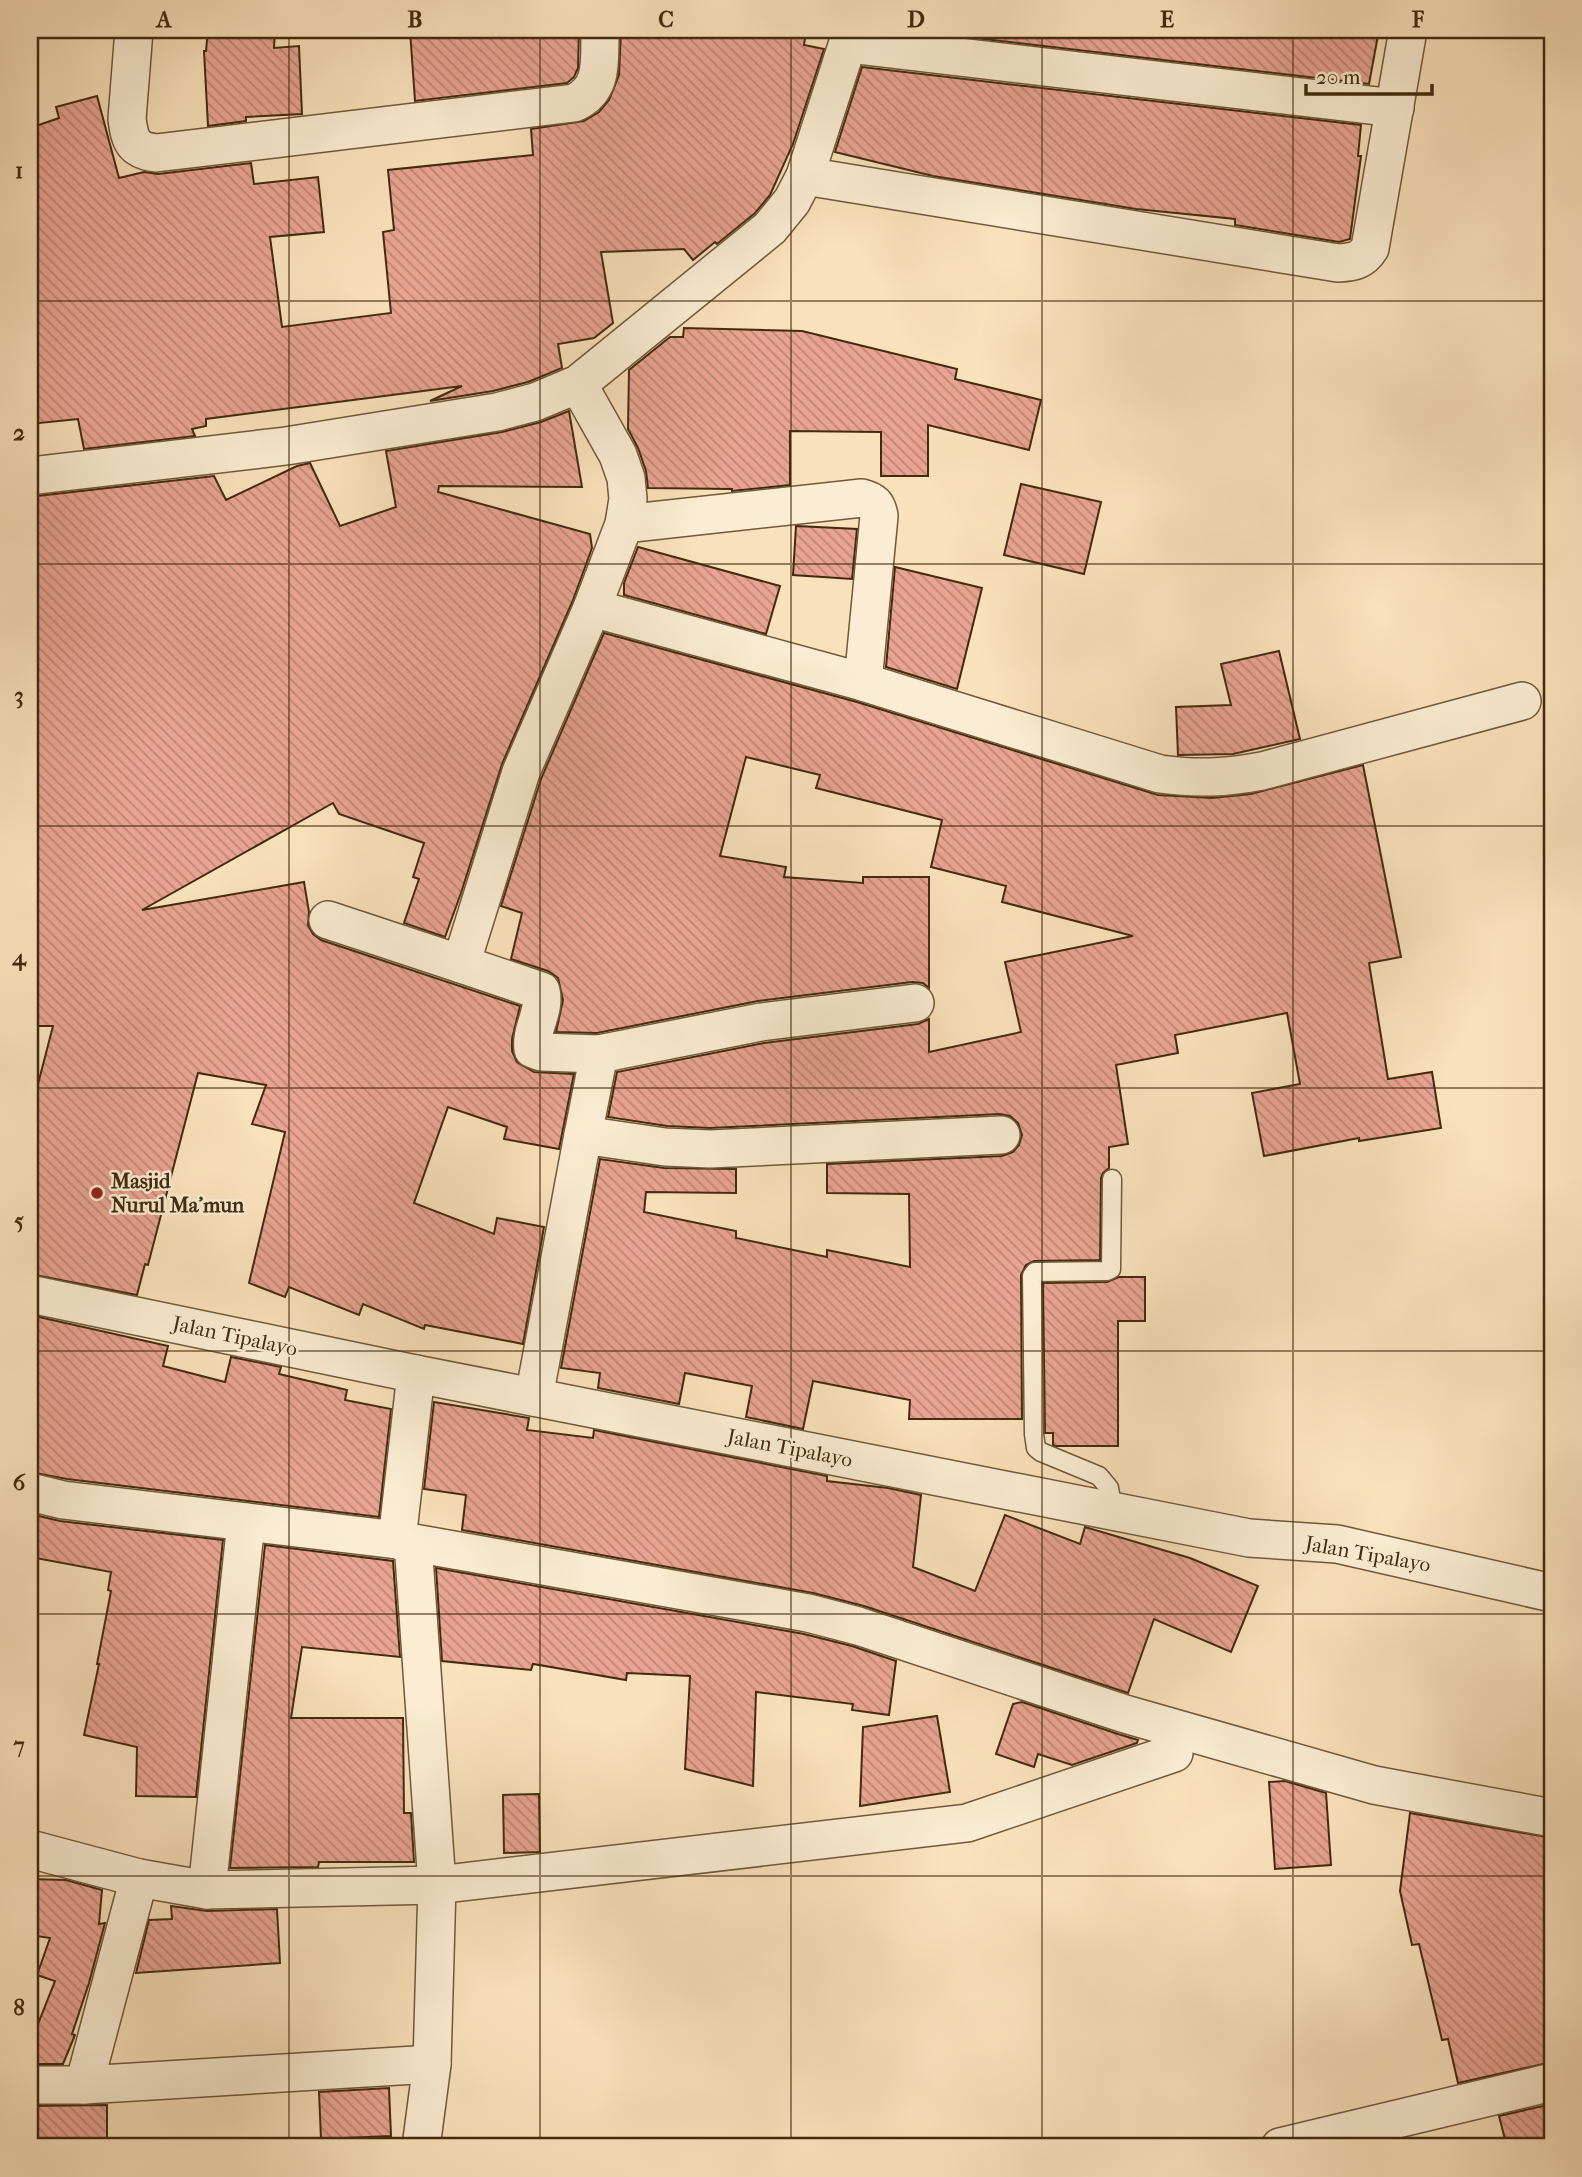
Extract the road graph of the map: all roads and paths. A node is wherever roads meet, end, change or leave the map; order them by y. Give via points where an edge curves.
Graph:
1 (134, 30) edge
2 (600, 30) edge
3 (1408, 30) edge
4 (850, 37) edge
5 (1395, 108) junction
6 (805, 176) junction
7 (579, 384) junction
8 (30, 477) edge
9 (624, 524) junction
10 (592, 608) junction
11 (863, 682) junction
12 (1522, 701) dead end
13 (328, 920) dead end
14 (461, 964) junction
15 (915, 1003) dead end
16 (599, 1054) junction
17 (583, 1135) junction
18 (1000, 1135) dead end
19 (1112, 1180) dead end
20 (30, 1294) edge
21 (416, 1374) junction
22 (534, 1398) junction
23 (30, 1492) edge
24 (1114, 1511) junction
25 (246, 1522) junction
26 (405, 1541) junction
27 (1552, 1593) edge
28 (1174, 1753) dead end
29 (1552, 1818) edge
30 (30, 1849) edge
31 (139, 1878) junction
32 (437, 1885) junction
33 (206, 1890) junction
34 (432, 2064) junction
35 (1552, 2082) edge
36 (30, 2085) edge
37 (84, 2085) junction
38 (421, 2147) edge
39 (1280, 2147) edge

1 - 2 street via 129,133 134,145 156,153 574,103 593,89
3 - 5 street
4 - 5 street
4 - 6 street
5 - 6 street via 1370,248 1364,257 1351,262
6 - 7 street via 771,228
7 - 8 street via 497,412 286,446
7 - 9 street via 618,454 626,478
9 - 10 street
9 - 11 street via 862,498 873,501 879,516
10 - 11 street
10 - 14 street via 521,772
11 - 12 street via 1160,774 1195,778 1262,771
13 - 14 street
14 - 16 street via 541,991 533,1049
15 - 16 street via 761,1022
16 - 17 street
17 - 18 street via 710,1149
17 - 22 street
19 - 24 lane via 1111,1269 1035,1272 1032,1276 1036,1448 1099,1476 1109,1488
20 - 21 street, Jalan Tipalayo
21 - 22 street, Jalan Tipalayo
21 - 26 street
22 - 24 street, Jalan Tipalayo
23 - 25 street via 62,1500
24 - 27 street, Jalan Tipalayo via 1249,1538 1336,1544
25 - 26 street
25 - 33 street
26 - 29 street via 808,1613 1125,1714 1374,1785
26 - 32 street
28 - 32 street via 967,1823
30 - 31 street
31 - 33 street
31 - 37 street
32 - 33 street
32 - 34 street
34 - 37 street
34 - 38 street
35 - 39 street
36 - 37 street

